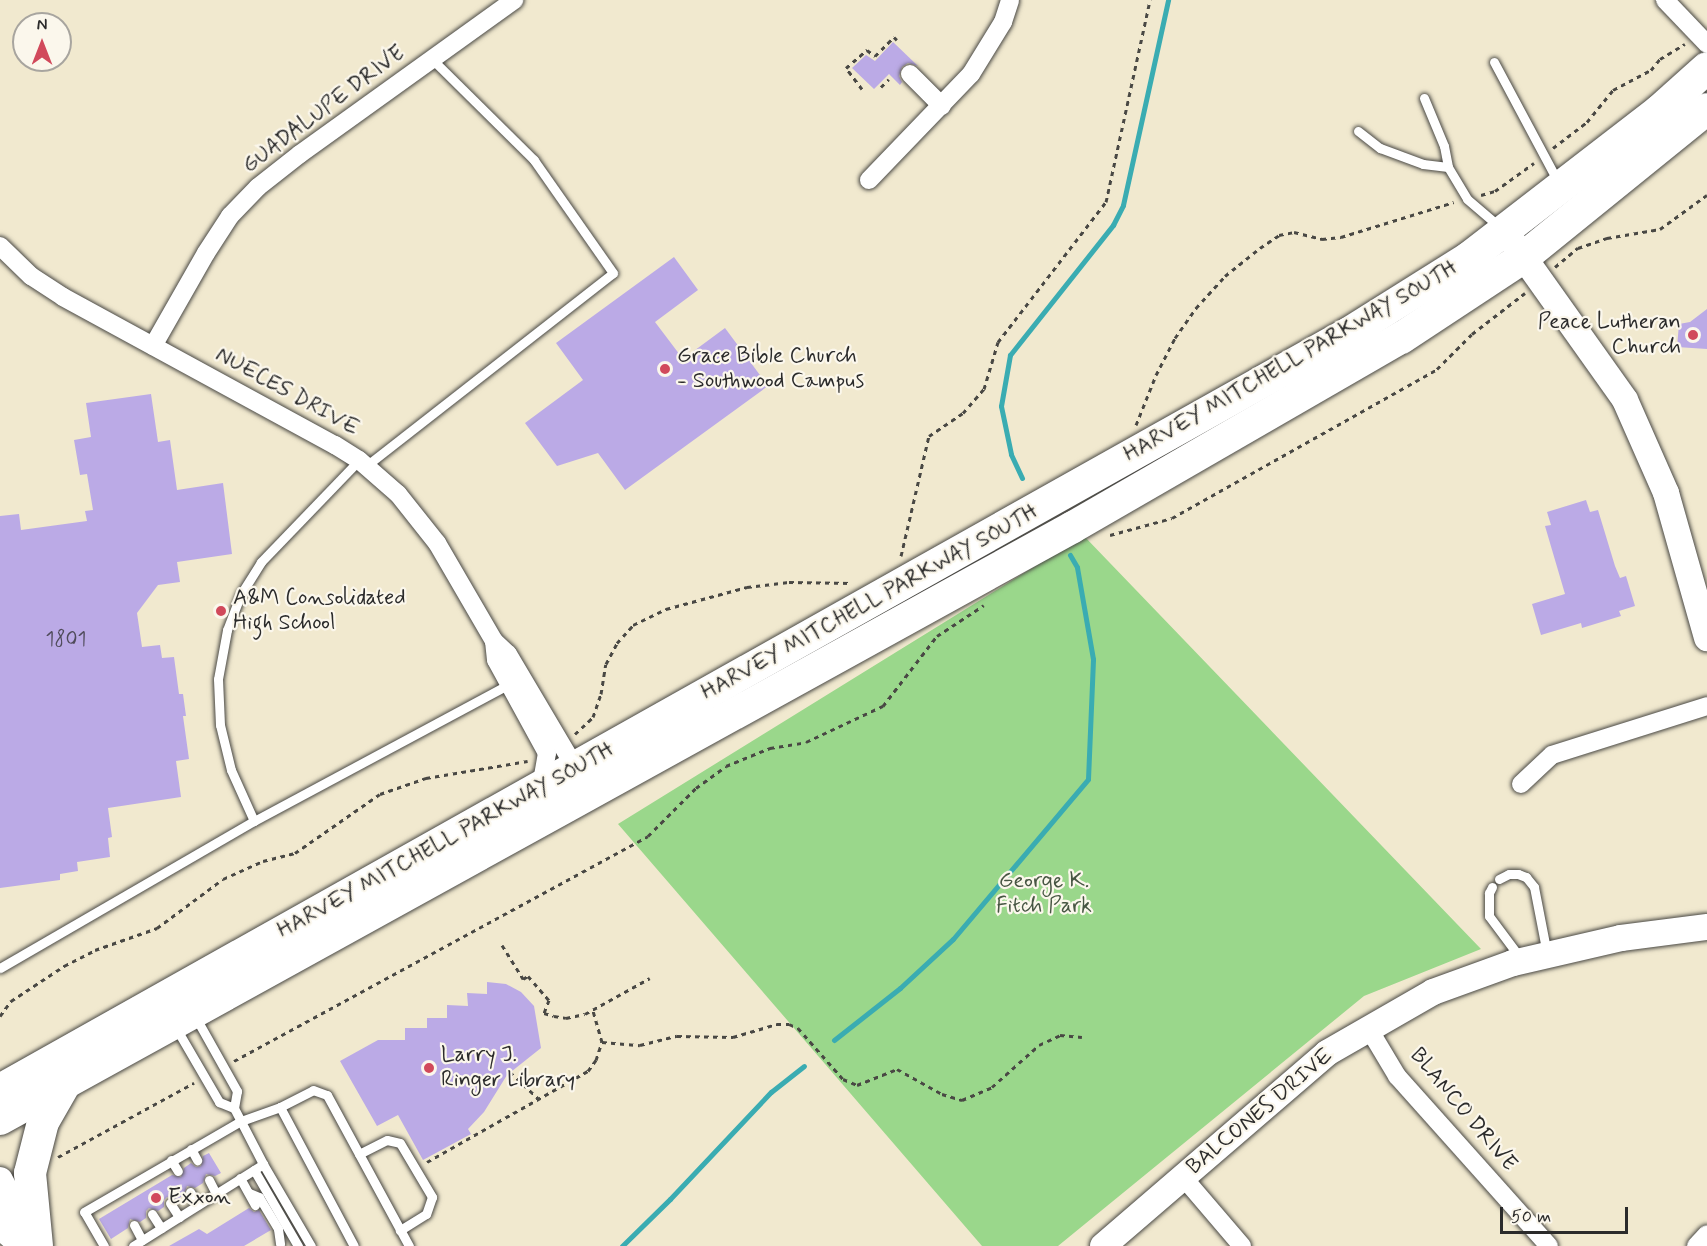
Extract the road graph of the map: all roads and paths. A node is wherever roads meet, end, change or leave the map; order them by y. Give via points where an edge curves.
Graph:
1 (514, 0) edge
2 (1010, 0) edge
3 (1150, 0) edge
4 (1665, 0) edge
5 (1702, 39) edge
6 (897, 40) dead end
7 (431, 58) junction
8 (1494, 62) dead end
9 (1707, 68) edge
10 (910, 74) dead end
11 (889, 79) dead end
12 (881, 87) dead end
13 (862, 89) dead end
14 (1424, 98) dead end
15 (942, 106) junction
16 (1707, 109) edge
17 (1358, 131) dead end
18 (1542, 156) junction
19 (1448, 167) junction
20 (869, 180) dead end
21 (1562, 187) junction
22 (1707, 195) edge
23 (1467, 199) junction
24 (1505, 231) junction
25 (0, 246) edge
26 (1532, 268) junction
27 (153, 346) junction
28 (1130, 432) dead end
29 (362, 463) junction
30 (1099, 538) dead end
31 (910, 557) dead end
32 (1699, 579) edge
33 (857, 582) dead end
34 (987, 604) dead end
35 (1707, 638) edge
36 (494, 641) junction
37 (510, 684) junction
38 (1707, 706) edge
39 (562, 756) junction
40 (1521, 784) dead end
41 (550, 799) junction
42 (254, 821) junction
43 (1499, 879) dead end
44 (1492, 887) dead end
45 (1707, 927) edge
46 (502, 945) dead end
47 (1548, 955) junction
48 (1523, 961) junction
49 (0, 968) edge
50 (650, 978) dead end
51 (593, 1011) junction
52 (0, 1016) edge
53 (184, 1018) junction
54 (1369, 1029) junction
55 (1082, 1037) dead end
56 (602, 1042) junction
57 (224, 1067) junction
58 (0, 1071) edge
59 (510, 1072) dead end
60 (54, 1074) junction
61 (205, 1077) junction
62 (0, 1090) edge
63 (539, 1099) junction
64 (280, 1107) junction
65 (234, 1108) junction
66 (0, 1119) edge
67 (241, 1121) junction
68 (35, 1148) junction
69 (191, 1149) junction
70 (359, 1154) junction
71 (197, 1160) dead end
72 (171, 1161) junction
73 (422, 1164) dead end
74 (258, 1167) junction
75 (178, 1171) dead end
76 (153, 1172) junction
77 (1183, 1177) junction
78 (240, 1178) junction
79 (0, 1180) edge
80 (208, 1180) dead end
81 (159, 1182) dead end
82 (135, 1184) junction
83 (190, 1192) dead end
84 (141, 1193) dead end
85 (249, 1193) junction
86 (216, 1194) junction
87 (116, 1195) junction
88 (170, 1203) dead end
89 (122, 1204) dead end
90 (198, 1205) junction
91 (255, 1205) dead end
92 (152, 1214) dead end
93 (179, 1217) junction
94 (0, 1222) edge
95 (134, 1225) dead end
96 (161, 1228) junction
97 (270, 1230) dead end
98 (400, 1230) junction
99 (1707, 1234) edge
100 (142, 1240) junction
101 (281, 1245) edge
102 (28, 1246) edge
103 (35, 1246) edge
104 (104, 1246) edge
105 (134, 1246) edge
106 (298, 1246) edge
107 (311, 1246) edge
108 (354, 1246) edge
109 (409, 1246) edge
110 (1103, 1246) edge
111 (1242, 1246) edge
112 (1549, 1246) edge
113 (1696, 1246) edge

1 - 7 street, GUADALUPE DRIVE
2 - 15 street via 1003,22 971,74
3 - 31 path via 1106,201 998,342 984,389 963,413 929,436 899,562
4 - 5 street
5 - 18 path via 1660,59 1651,70 1613,90 1587,122
6 - 13 path via 894,37 875,56 867,50 846,68
7 - 27 street, GUADALUPE DRIVE via 277,171 230,216
7 - 29 lane via 541,168 613,273
8 - 18 lane
9 - 21 highway, HARVEY MITCHELL PARKWAY SOUTH
10 - 15 street
11 - 12 path
14 - 19 lane via 1444,146
15 - 20 street
16 - 26 highway, HARVEY MITCHELL PARKWAY SOUTH
17 - 19 lane via 1380,148 1423,164
18 - 21 lane
18 - 23 path via 1496,190
19 - 23 lane
21 - 24 highway, HARVEY MITCHELL PARKWAY SOUTH
22 - 26 path via 1660,229 1607,238
23 - 24 lane
23 - 28 path via 1341,237 1322,239 1294,232 1279,235 1260,248 1225,276 1185,323
24 - 26 street
24 - 39 highway, HARVEY MITCHELL PARKWAY SOUTH via 1349,333
25 - 27 street, NUECES DRIVE via 45,286
26 - 30 path via 1437,369 1172,518
26 - 32 street via 1625,400
26 - 41 highway, HARVEY MITCHELL PARKWAY SOUTH via 1401,338 1083,521
27 - 29 street, NUECES DRIVE
29 - 36 street, NUECES DRIVE via 426,525
29 - 42 lane via 261,562 241,594 227,630 218,679 220,725 231,770
32 - 35 street
33 - 39 path via 789,582 747,587 666,609 633,625 606,664 593,717
34 - 57 path via 937,636 883,706 806,742 770,748 726,766 696,788 648,836
36 - 37 street, NUECES DRIVE via 496,660
36 - 39 street, NUECES DRIVE via 508,654
37 - 39 street, NUECES DRIVE
37 - 42 lane
38 - 40 street via 1552,755
39 - 41 highway via 574,784
39 - 52 path via 411,782 380,794 295,853 263,861 224,879 157,927 71,962 11,1001
41 - 53 highway, HARVEY MITCHELL PARKWAY SOUTH
41 - 60 highway, HARVEY MITCHELL PARKWAY SOUTH
42 - 49 lane
43 - 47 lane via 1518,874 1534,887
44 - 48 lane via 1489,916
45 - 47 street, BALCONES DRIVE via 1621,938
46 - 51 path via 523,979 528,976 549,1000 544,1013 566,1018
47 - 48 street, BALCONES DRIVE
48 - 54 street, BALCONES DRIVE via 1433,992
50 - 51 path
51 - 56 path
53 - 57 lane
53 - 60 highway, HARVEY MITCHELL PARKWAY SOUTH
53 - 61 lane
54 - 77 street, BALCONES DRIVE via 1327,1053
54 - 112 street, BLANCO DRIVE via 1397,1076
55 - 56 path via 1060,1035 1039,1045 992,1087 962,1100 942,1094 897,1069 857,1085 843,1079 798,1028 789,1024 733,1037 677,1036 640,1045
56 - 63 path via 597,1060 588,1071
57 - 65 lane via 237,1091
58 - 60 highway
59 - 63 path
60 - 62 highway, HARVEY MITCHELL PARKWAY SOUTH
60 - 66 highway, HARVEY MITCHELL PARKWAY SOUTH
60 - 68 highway
61 - 65 lane via 219,1102
61 - 68 path via 58,1157
63 - 73 path
64 - 67 lane
64 - 70 lane via 313,1090 327,1095
64 - 108 lane
65 - 67 lane
67 - 69 lane
67 - 74 lane
68 - 103 highway via 30,1173
69 - 71 lane
69 - 72 lane
70 - 98 lane
70 - 98 lane via 387,1140 400,1143 432,1197 426,1214
72 - 75 lane
72 - 76 lane
74 - 78 lane
74 - 106 lane
74 - 107 lane
76 - 81 lane
76 - 82 lane
77 - 110 street, BALCONES DRIVE
77 - 111 street
78 - 85 lane
78 - 86 lane
79 - 103 street
80 - 86 lane
82 - 84 lane
82 - 87 lane
83 - 90 lane
85 - 91 lane
85 - 101 lane via 259,1197 278,1229
86 - 90 lane
87 - 89 lane
87 - 104 lane via 84,1212
88 - 93 lane
90 - 93 lane
92 - 96 lane
93 - 96 lane
94 - 102 highway
95 - 100 lane
96 - 100 lane
97 - 101 lane
98 - 109 lane
99 - 113 street
100 - 105 lane

